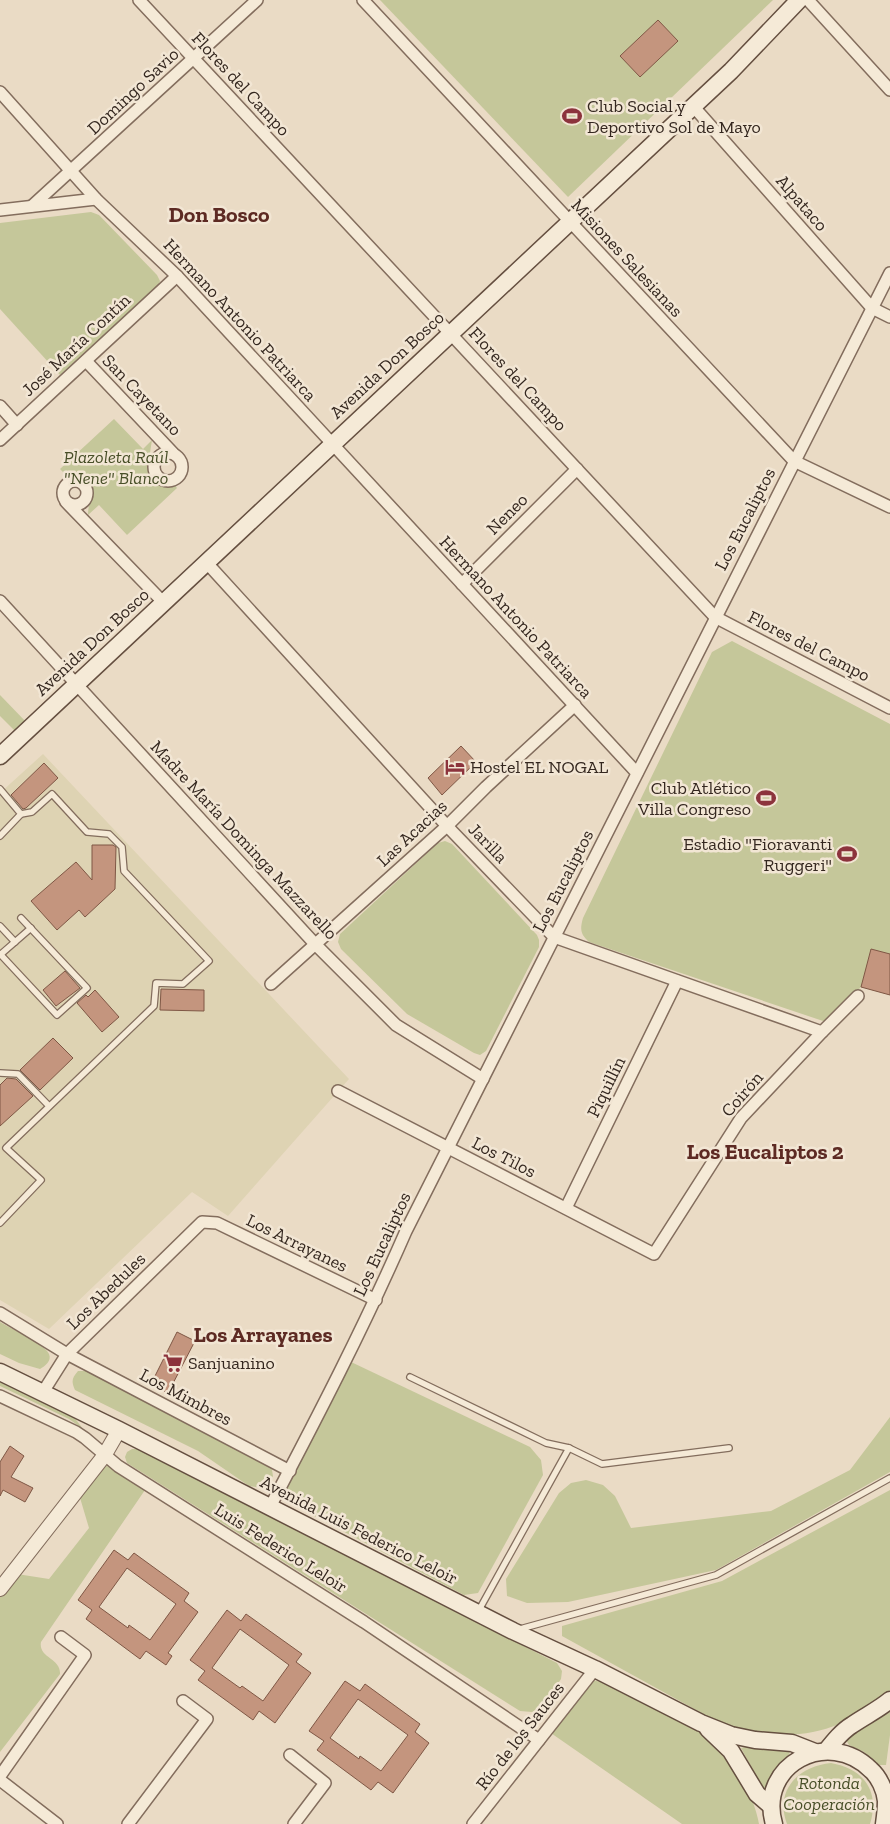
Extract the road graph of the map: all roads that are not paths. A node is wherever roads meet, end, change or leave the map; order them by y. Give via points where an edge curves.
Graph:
1 (140, 0) edge
2 (257, 0) edge
3 (363, 0) edge
4 (799, 0) edge
5 (808, 0) edge
6 (193, 59) junction
7 (890, 90) edge
8 (0, 92) edge
9 (693, 106) junction
10 (72, 172) junction
11 (96, 199) junction
12 (32, 206) junction
13 (0, 210) edge
14 (569, 222) junction
15 (890, 273) edge
16 (176, 276) junction
17 (872, 308) junction
18 (890, 317) edge
19 (451, 333) junction
20 (86, 361) junction
21 (0, 406) edge
22 (17, 425) junction
23 (0, 440) edge
24 (332, 444) junction
25 (173, 453) dead end
26 (794, 460) junction
27 (577, 469) junction
28 (66, 502) dead end
29 (890, 507) edge
30 (206, 562) junction
31 (462, 584) junction
32 (0, 601) edge
33 (163, 602) junction
34 (715, 617) junction
35 (77, 683) junction
36 (575, 705) junction
37 (890, 708) edge
38 (0, 756) edge
39 (637, 773) junction
40 (0, 789) edge
41 (21, 814) junction
42 (447, 826) junction
43 (0, 836) edge
44 (21, 918) dead end
45 (0, 926) edge
46 (31, 928) junction
47 (554, 937) junction
48 (15, 942) junction
49 (316, 944) junction
50 (0, 955) edge
51 (677, 981) junction
52 (271, 984) dead end
53 (858, 996) dead end
54 (822, 1032) junction
55 (0, 1073) edge
56 (483, 1079) junction
57 (338, 1091) dead end
58 (49, 1106) junction
59 (448, 1148) junction
60 (566, 1208) junction
61 (202, 1222) joint
62 (0, 1223) edge
63 (654, 1254) joint
64 (376, 1300) junction
65 (0, 1313) edge
66 (66, 1354) junction
67 (0, 1372) edge
68 (410, 1378) dead end
69 (43, 1392) junction
70 (0, 1396) edge
71 (119, 1430) junction
72 (569, 1448) junction
73 (729, 1448) dead end
74 (104, 1456) junction
75 (290, 1471) junction
76 (890, 1478) edge
77 (270, 1507) junction
78 (0, 1589) edge
79 (477, 1613) junction
80 (513, 1631) junction
81 (61, 1637) dead end
82 (595, 1669) junction
83 (890, 1700) edge
84 (184, 1701) dead end
85 (701, 1723) junction
86 (539, 1740) junction
87 (821, 1751) junction
88 (290, 1755) dead end
89 (0, 1776) edge
90 (0, 1780) edge
91 (888, 1794) edge
92 (772, 1817) edge
93 (57, 1824) edge
94 (128, 1824) edge
95 (294, 1824) edge
96 (473, 1824) edge
97 (884, 1824) edge

1 - 6 street, Flores del Campo
2 - 6 street, Domingo Savio
3 - 14 street, Misiones Salesianas
4 - 9 main road, Avenida Don Bosco
5 - 7 street
6 - 10 street, Domingo Savio
6 - 19 street, Flores del Campo
8 - 10 street, Hermano Antonio Patriarca
9 - 14 main road, Avenida Don Bosco
9 - 17 street, Alpataco
10 - 11 street, Hermano Antonio Patriarca
10 - 12 street, Domingo Savio
11 - 12 street
11 - 16 street, Hermano Antonio Patriarca
12 - 13 street
14 - 19 main road, Avenida Don Bosco
14 - 26 street, Misiones Salesianas
15 - 17 street, Los Eucaliptos
16 - 20 street, José María Contín
16 - 24 street, Hermano Antonio Patriarca
17 - 18 street, Alpataco
17 - 26 street, Los Eucaliptos
19 - 24 main road, Avenida Don Bosco
19 - 27 street, Flores del Campo
20 - 22 street, José María Contín
20 - 25 street, San Cayetano
21 - 22 street
22 - 23 street, José María Contín
24 - 30 main road, Avenida Don Bosco
24 - 31 street, Hermano Antonio Patriarca
26 - 29 street, Misiones Salesianas
26 - 34 street, Los Eucaliptos
27 - 31 street, Neneo
27 - 34 street, Flores del Campo
28 - 33 street
30 - 33 main road, Avenida Don Bosco
30 - 42 street, Jarilla
31 - 36 street, Hermano Antonio Patriarca
32 - 35 street, Madre María Dominga Mazzarello
33 - 35 main road, Avenida Don Bosco
34 - 37 street, Flores del Campo
34 - 39 street, Los Eucaliptos
35 - 38 main road, Avenida Don Bosco
35 - 49 street, Madre María Dominga Mazzarello
36 - 39 street, Hermano Antonio Patriarca
36 - 42 street, Las Acacias
39 - 47 street, Los Eucaliptos
40 - 41 lane
41 - 43 lane
41 - 58 lane via 32,812 52,794 87,832 109,834 122,847 124,871 209,961 183,984 156,984 154,1006
42 - 47 street, Jarilla
42 - 49 street, Las Acacias
44 - 46 lane
45 - 48 lane
46 - 48 lane
46 - 50 lane via 88,988 57,1015
47 - 51 street, Jarilla
47 - 56 street, Los Eucaliptos
48 - 50 lane
49 - 52 street, Las Acacias
49 - 56 street, Madre María Dominga Mazzarello via 396,1025
51 - 54 street, Jarilla
51 - 60 street, Piquillín
53 - 54 street, Coirón
54 - 63 street, Coirón via 741,1118
55 - 58 lane via 18,1074
56 - 59 street, Los Eucaliptos
57 - 59 street, Los Tilos
58 - 62 lane via 6,1148 41,1180
59 - 60 street, Los Tilos
59 - 64 street, Los Eucaliptos
60 - 63 street, Los Tilos
61 - 64 street, Los Arrayanes via 217,1223
61 - 66 street, Los Abedules
64 - 75 street, Los Eucaliptos
65 - 66 street
66 - 69 street, Los Abedules
66 - 75 street, Los Mimbres
67 - 69 main road, Avenida Luis Federico Leloir
68 - 72 lane via 546,1443
69 - 71 main road, Avenida Luis Federico Leloir
70 - 74 street, Luis Federico Leloir via 76,1432
71 - 74 street
71 - 77 main road, Avenida Luis Federico Leloir
72 - 73 lane via 602,1464
72 - 79 lane
74 - 78 street
74 - 86 street, Luis Federico Leloir via 364,1622
75 - 77 street, Los Eucaliptos
76 - 80 lane via 716,1575
77 - 79 main road, Avenida Luis Federico Leloir
79 - 80 main road, Avenida Luis Federico Leloir
80 - 82 main road, Avenida Luis Federico Leloir
81 - 89 street via 85,1655
82 - 85 main road, Avenida Luis Federico Leloir
82 - 86 street, Río de los Sauces
83 - 87 main road
84 - 94 street via 207,1720
85 - 87 main road, Avenida Luis Federico Leloir via 731,1735 792,1743
85 - 92 main road, Avenida Luis Federico Leloir via 731,1751
86 - 96 street, Río de los Sauces
87 - 91 main road via 845,1753 862,1761
87 - 92 main road via 798,1759 784,1772 775,1788
88 - 95 street via 325,1783
90 - 93 street
91 - 97 main road

